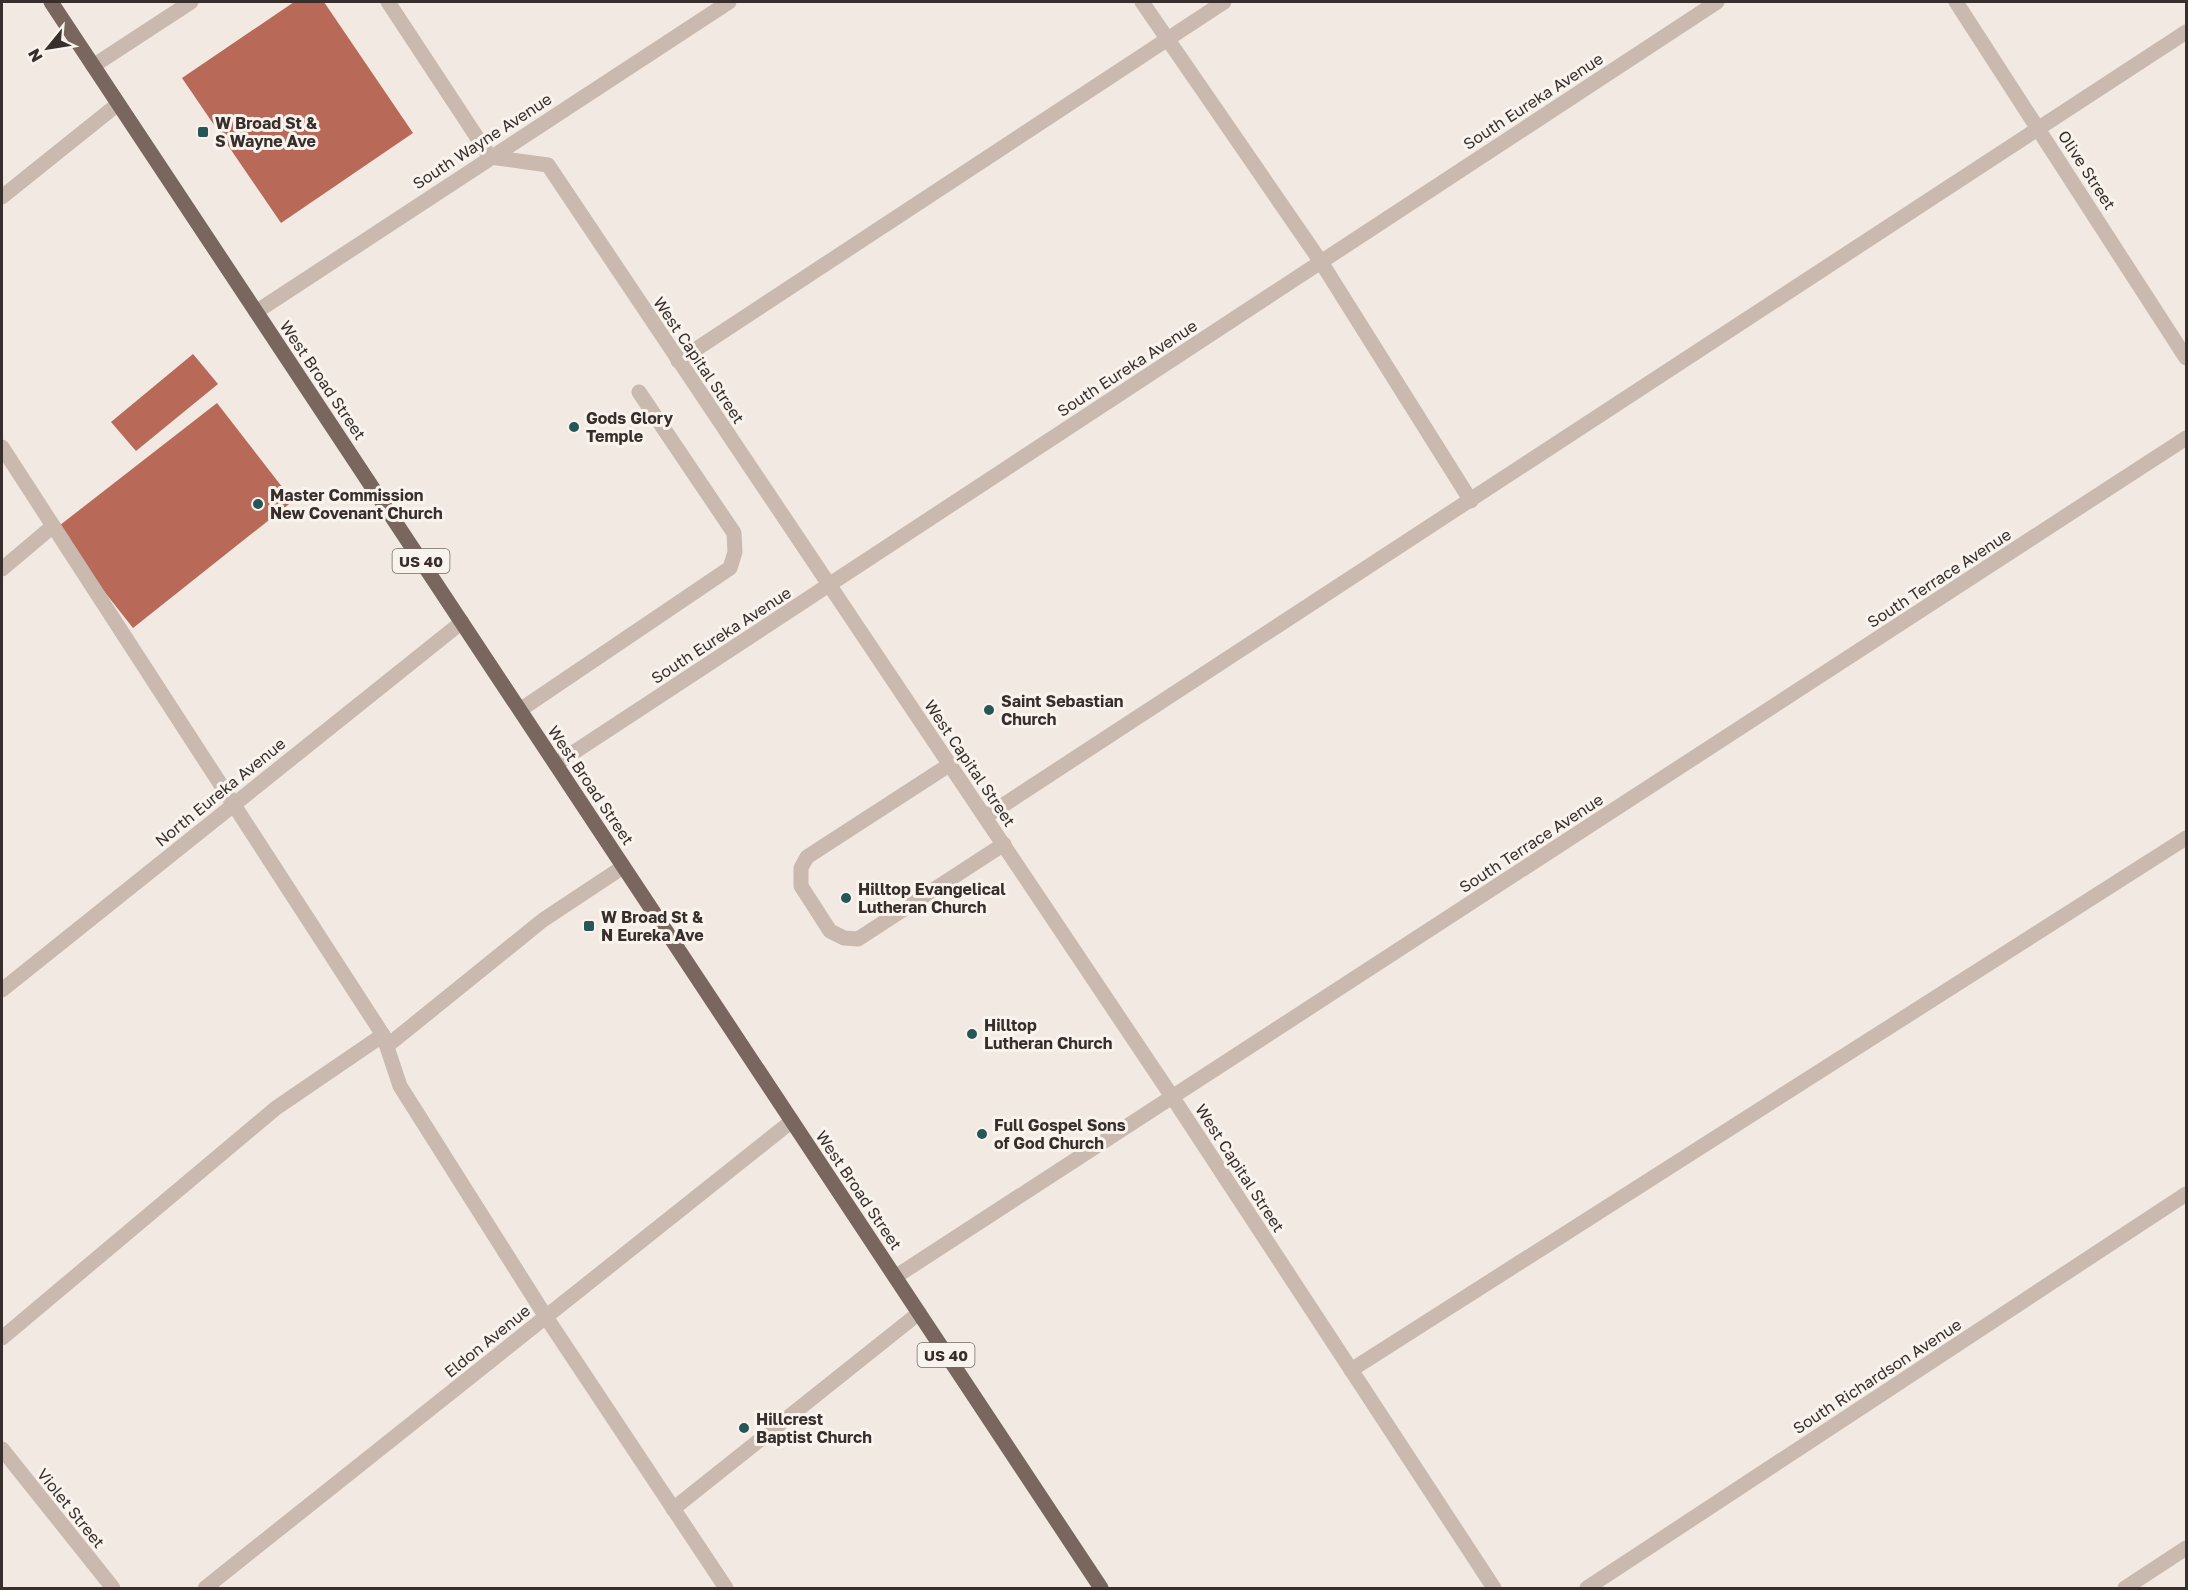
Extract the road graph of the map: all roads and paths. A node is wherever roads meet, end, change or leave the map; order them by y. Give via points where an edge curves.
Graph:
1 (51, 2) edge
2 (191, 2) edge
3 (387, 2) edge
4 (700, 2) edge
5 (729, 2) edge
6 (1142, 2) edge
7 (1224, 2) edge
8 (1718, 2) edge
9 (1956, 2) edge
10 (709, 15) junction
11 (2187, 32) edge
12 (1167, 39) junction
13 (93, 66) junction
14 (118, 104) junction
15 (2040, 130) junction
16 (490, 157) junction
17 (2, 197) edge
18 (1321, 262) junction
19 (256, 312) junction
20 (2187, 358) edge
21 (678, 361) junction
22 (639, 392) dead end
23 (2187, 438) edge
24 (2, 447) edge
25 (1471, 501) junction
26 (53, 526) junction
27 (2, 568) edge
28 (828, 586) junction
29 (462, 622) junction
30 (520, 710) junction
31 (555, 764) junction
32 (950, 765) junction
33 (234, 804) junction
34 (986, 817) junction
35 (2187, 838) edge
36 (1004, 844) junction
37 (623, 867) junction
38 (2, 990) edge
39 (385, 1041) junction
40 (1173, 1098) junction
41 (792, 1121) junction
42 (2187, 1194) edge
43 (895, 1277) junction
44 (918, 1313) junction
45 (546, 1317) junction
46 (2, 1338) edge
47 (1351, 1370) junction
48 (2, 1449) edge
49 (673, 1509) junction
50 (2187, 1548) edge
51 (113, 1588) edge
52 (205, 1588) edge
53 (725, 1588) edge
54 (1101, 1588) edge
55 (1494, 1588) edge
56 (1587, 1588) edge
57 (2125, 1588) edge

1 - 13 main road, West Broad Street / US 40
2 - 13 street
3 - 16 street
4 - 10 street
5 - 10 street, South Wayne Avenue
6 - 12 street
7 - 12 street
8 - 18 street, South Eureka Avenue
9 - 15 street, Olive Street
10 - 16 street, South Wayne Avenue
11 - 15 street
12 - 18 street
12 - 21 street
13 - 14 main road, West Broad Street / US 40
14 - 17 street
14 - 19 main road, West Broad Street / US 40
15 - 20 street, Olive Street
15 - 25 street
16 - 19 street, South Wayne Avenue
16 - 21 street, West Capital Street via 548,165
18 - 25 street
18 - 28 street, South Eureka Avenue
19 - 29 main road, West Broad Street / US 40
21 - 28 street, West Capital Street
22 - 30 street via 734,533 735,552 730,568
23 - 40 street, South Terrace Avenue
24 - 26 street
25 - 34 street
26 - 27 street
26 - 33 street
28 - 31 street, South Eureka Avenue
28 - 32 street, West Capital Street
29 - 30 main road, West Broad Street / US 40
29 - 33 street, North Eureka Avenue
30 - 31 main road, West Broad Street / US 40
31 - 37 main road, West Broad Street / US 40
32 - 34 street, West Capital Street
32 - 36 street via 807,857 801,868 801,886 830,931 858,939
33 - 38 street, North Eureka Avenue
33 - 39 street
34 - 36 street, West Capital Street
35 - 47 street
36 - 40 street, West Capital Street
37 - 39 street via 543,920
37 - 41 main road, West Broad Street / US 40
39 - 45 street via 400,1086
39 - 46 street via 276,1108
40 - 43 street, South Terrace Avenue
40 - 47 street, West Capital Street
41 - 43 main road, West Broad Street / US 40
41 - 45 street, Eldon Avenue
42 - 56 street, South Richardson Avenue
43 - 44 main road, West Broad Street / US 40
44 - 49 street
44 - 54 main road, West Broad Street / US 40
45 - 49 street
45 - 52 street, Eldon Avenue
47 - 55 street, West Capital Street
48 - 51 street, Violet Street
49 - 53 street
50 - 57 street

